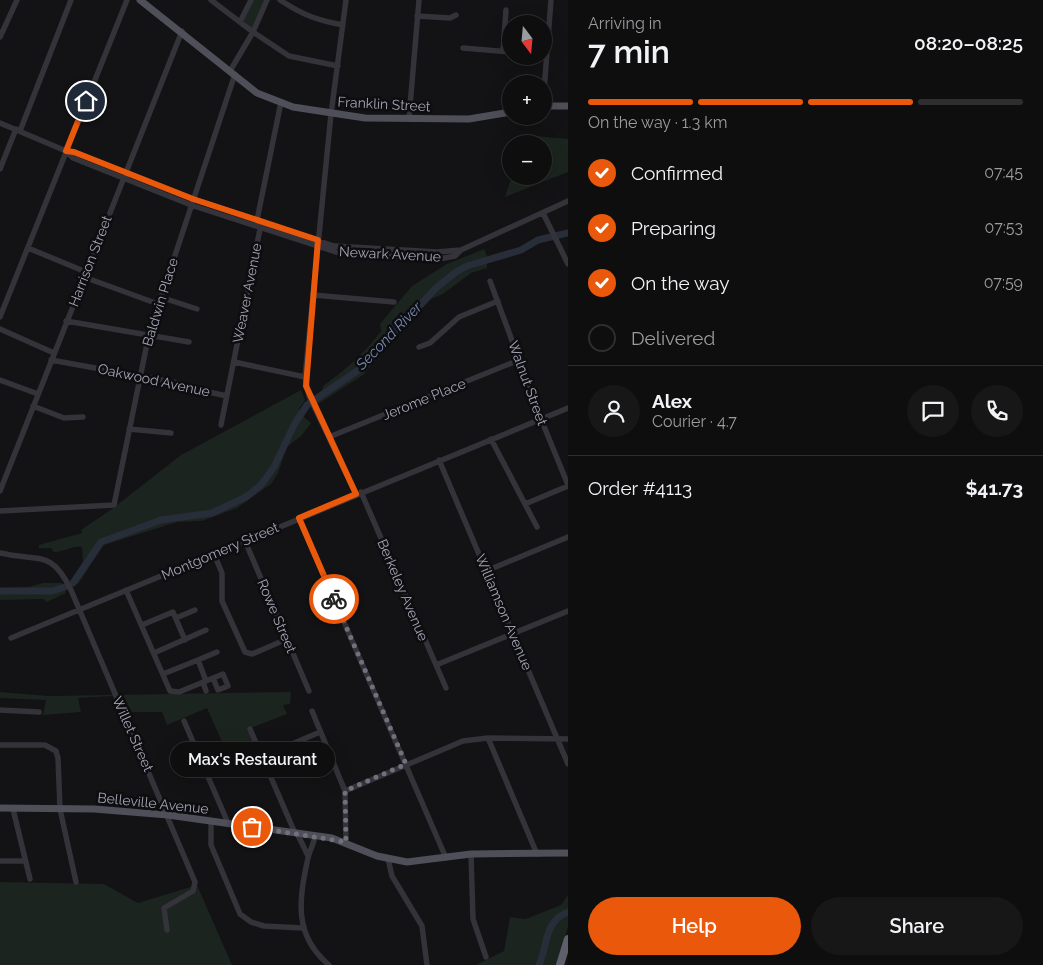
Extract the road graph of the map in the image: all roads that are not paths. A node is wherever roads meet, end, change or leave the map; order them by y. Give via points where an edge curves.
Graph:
1 (17, 0) edge
2 (71, 0) edge
3 (127, 0) edge
4 (140, 0) edge
5 (211, 0) edge
6 (251, 0) edge
7 (267, 0) edge
8 (280, 0) edge
9 (346, 0) edge
10 (419, 0) edge
11 (551, 0) edge
12 (506, 10) dead end
13 (456, 15) dead end
14 (506, 15) edge
15 (549, 15) edge
16 (417, 16) junction
17 (240, 22) junction
18 (343, 25) junction
19 (182, 31) junction
20 (253, 32) junction
21 (0, 37) edge
22 (463, 48) dead end
23 (502, 51) edge
24 (338, 66) junction
25 (232, 72) junction
26 (280, 102) junction
27 (552, 106) edge
28 (568, 106) edge
29 (331, 114) junction
30 (502, 114) edge
31 (408, 118) junction
32 (0, 123) edge
33 (18, 130) junction
34 (66, 151) junction
35 (0, 169) edge
36 (123, 175) junction
37 (193, 199) junction
38 (568, 201) edge
39 (190, 205) junction
40 (543, 213) junction
41 (257, 220) junction
42 (260, 228) junction
43 (318, 243) junction
44 (28, 248) junction
45 (568, 264) edge
46 (85, 274) junction
47 (490, 281) dead end
48 (313, 295) junction
49 (160, 297) junction
50 (498, 301) junction
51 (394, 302) dead end
52 (158, 304) junction
53 (197, 309) dead end
54 (0, 317) edge
55 (66, 321) junction
56 (0, 330) edge
57 (149, 334) junction
58 (189, 342) dead end
59 (419, 347) dead end
60 (54, 353) junction
61 (51, 360) junction
62 (519, 360) junction
63 (234, 362) junction
64 (140, 376) junction
65 (305, 377) junction
66 (0, 380) edge
67 (38, 394) junction
68 (226, 396) junction
69 (33, 406) junction
70 (568, 408) edge
71 (83, 417) dead end
72 (541, 419) junction
73 (221, 425) dead end
74 (129, 429) junction
75 (171, 433) dead end
76 (329, 437) junction
77 (491, 440) junction
78 (439, 460) junction
79 (568, 486) edge
80 (0, 491) edge
81 (359, 493) junction
82 (525, 504) junction
83 (0, 511) edge
84 (299, 518) junction
85 (537, 527) dead end
86 (568, 536) edge
87 (245, 541) junction
88 (0, 552) edge
89 (214, 554) junction
90 (486, 571) junction
91 (126, 590) junction
92 (79, 610) junction
93 (194, 610) dead end
94 (568, 611) edge
95 (176, 618) junction
96 (142, 625) junction
97 (206, 630) dead end
98 (513, 634) junction
99 (11, 638) dead end
100 (287, 639) junction
101 (185, 640) junction
102 (217, 652) dead end
103 (154, 653) junction
104 (198, 660) junction
105 (436, 665) junction
106 (163, 674) junction
107 (213, 678) dead end
108 (205, 682) junction
109 (446, 688) dead end
110 (206, 691) dead end
111 (309, 691) dead end
112 (0, 710) edge
113 (312, 711) dead end
114 (39, 712) dead end
115 (184, 721) dead end
116 (250, 729) dead end
117 (320, 732) junction
118 (488, 738) junction
119 (557, 738) junction
120 (568, 739) edge
121 (0, 745) edge
122 (262, 757) junction
123 (406, 764) junction
124 (568, 764) edge
125 (345, 791) junction
126 (0, 808) edge
127 (12, 809) junction
128 (60, 809) junction
129 (168, 815) junction
130 (211, 821) junction
131 (228, 823) junction
132 (296, 833) junction
133 (315, 836) junction
134 (346, 842) junction
135 (568, 853) edge
136 (471, 854) junction
137 (537, 854) junction
138 (308, 856) junction
139 (446, 858) junction
140 (388, 859) junction
141 (25, 860) junction
142 (0, 861) edge
143 (30, 879) dead end
144 (76, 882) dead end
145 (302, 928) junction
146 (167, 930) dead end
147 (568, 940) edge
148 (486, 956) dead end
149 (325, 964) edge
150 (427, 965) edge
151 (560, 965) edge

1 - 21 street
2 - 33 street
3 - 34 street
4 - 19 main road, Franklin Street
5 - 17 street
6 - 17 street
7 - 20 street, Baldwin Place
8 - 18 street via 304,15
9 - 18 street, Berkeley Avenue
10 - 16 street
11 - 15 street
12 - 14 street
13 - 16 street via 450,18
16 - 31 street
17 - 20 street
18 - 24 street, Berkeley Avenue
19 - 25 main road, Franklin Street
19 - 36 street, Harrison Street
20 - 24 street via 289,56
20 - 25 street, Baldwin Place
22 - 23 street
24 - 29 street, Berkeley Avenue
25 - 26 main road, Franklin Street via 257,92
25 - 37 street, Baldwin Place
26 - 29 main road, Franklin Street
26 - 41 street
27 - 28 main road
29 - 31 main road, Franklin Street
29 - 43 street, Berkeley Avenue
30 - 31 main road, Franklin Street via 482,119
32 - 33 street, Newark Avenue
33 - 34 street, Newark Avenue
33 - 35 street
34 - 36 street, Newark Avenue via 73,158
34 - 44 street
36 - 37 street, Newark Avenue
36 - 39 street, Newark Avenue
36 - 46 street, Harrison Street
37 - 39 street, Baldwin Place
37 - 41 street, Newark Avenue
38 - 40 street, Newark Avenue
39 - 42 street, Newark Avenue
39 - 49 street, Baldwin Place
40 - 43 street, Newark Avenue via 461,250 437,252 336,247
40 - 45 street
41 - 42 street, Weaver Avenue
41 - 43 street, Newark Avenue
42 - 43 street, Newark Avenue
42 - 63 street, Weaver Avenue
43 - 48 street, Berkeley Avenue
44 - 46 street
44 - 54 street
46 - 52 street
46 - 55 street, Harrison Street
47 - 50 street, Walnut Street
48 - 51 street
48 - 65 street, Berkeley Avenue
49 - 52 street, Baldwin Place
49 - 53 street
50 - 59 street via 459,317 430,343
50 - 62 street, Walnut Street
52 - 57 street, Baldwin Place
55 - 57 street
55 - 60 street, Harrison Street
56 - 60 street
57 - 58 street
57 - 64 street, Baldwin Place
60 - 61 street, Harrison Street
61 - 64 street, Oakwood Avenue
61 - 67 street, Harrison Street
62 - 72 street, Walnut Street
62 - 76 street, Jerome Place
63 - 65 street
63 - 68 street, Weaver Avenue
64 - 68 street, Oakwood Avenue
64 - 74 street, Baldwin Place
65 - 76 street, Berkeley Avenue
66 - 67 street
67 - 69 street, Harrison Street
68 - 73 street, Weaver Avenue
69 - 71 street via 64,418
69 - 80 street, Harrison Street
70 - 72 street, Montgomery Street
72 - 77 street, Montgomery Street
72 - 79 street, Walnut Street
74 - 75 street
74 - 83 street, Baldwin Place via 114,505
76 - 81 street, Berkeley Avenue
77 - 78 street, Montgomery Street
77 - 82 street
78 - 81 street, Montgomery Street
78 - 90 street, Williamson Avenue
79 - 82 street
81 - 84 street, Montgomery Street
81 - 105 street, Berkeley Avenue
82 - 85 street
84 - 87 street, Montgomery Street
84 - 123 street
86 - 90 street
87 - 89 street, Montgomery Street
87 - 100 street, Rowe Street
88 - 92 street, Willet Street via 50,561 60,569
89 - 91 street, Montgomery Street
89 - 100 street via 222,573 222,601 248,654
90 - 98 street, Williamson Avenue
91 - 92 street, Montgomery Street
91 - 96 street
92 - 99 street, Montgomery Street
92 - 129 street, Willet Street
93 - 95 street
94 - 98 street
95 - 96 street via 173,612
95 - 101 street
96 - 103 street
97 - 101 street
98 - 105 street
98 - 119 street, Williamson Avenue
100 - 111 street, Rowe Street
101 - 103 street
102 - 104 street
103 - 106 street
104 - 106 street
104 - 108 street
105 - 109 street, Berkeley Avenue
106 - 108 street via 170,691 179,692
107 - 108 street
108 - 110 street
112 - 114 street
113 - 117 street
115 - 131 street
116 - 122 street
117 - 122 street
117 - 125 street
118 - 119 street
118 - 123 street via 457,743
118 - 137 street
119 - 120 street
119 - 124 street, Williamson Avenue
121 - 128 street via 45,745 56,751
122 - 132 street
123 - 125 street
123 - 139 street
125 - 134 street
126 - 127 main road, Belleville Avenue
127 - 128 main road, Belleville Avenue
127 - 141 street
128 - 129 main road, Belleville Avenue
128 - 144 street
129 - 130 main road, Belleville Avenue
129 - 146 street, Willet Street via 195,882 193,891 164,908
130 - 131 main road, Belleville Avenue
130 - 145 street via 211,846 240,914 250,922 264,926
131 - 132 main road, Belleville Avenue
132 - 133 main road, Belleville Avenue
132 - 138 street
133 - 134 main road, Belleville Avenue
133 - 138 street
134 - 140 main road, Belleville Avenue
135 - 137 main road, Belleville Avenue
136 - 137 main road, Belleville Avenue
136 - 139 main road, Belleville Avenue
136 - 148 street via 474,919
138 - 145 street via 300,910
139 - 140 main road, Belleville Avenue via 417,862
140 - 150 street via 392,876 422,926
141 - 142 street
141 - 143 street
145 - 149 street via 309,944
147 - 151 highway

